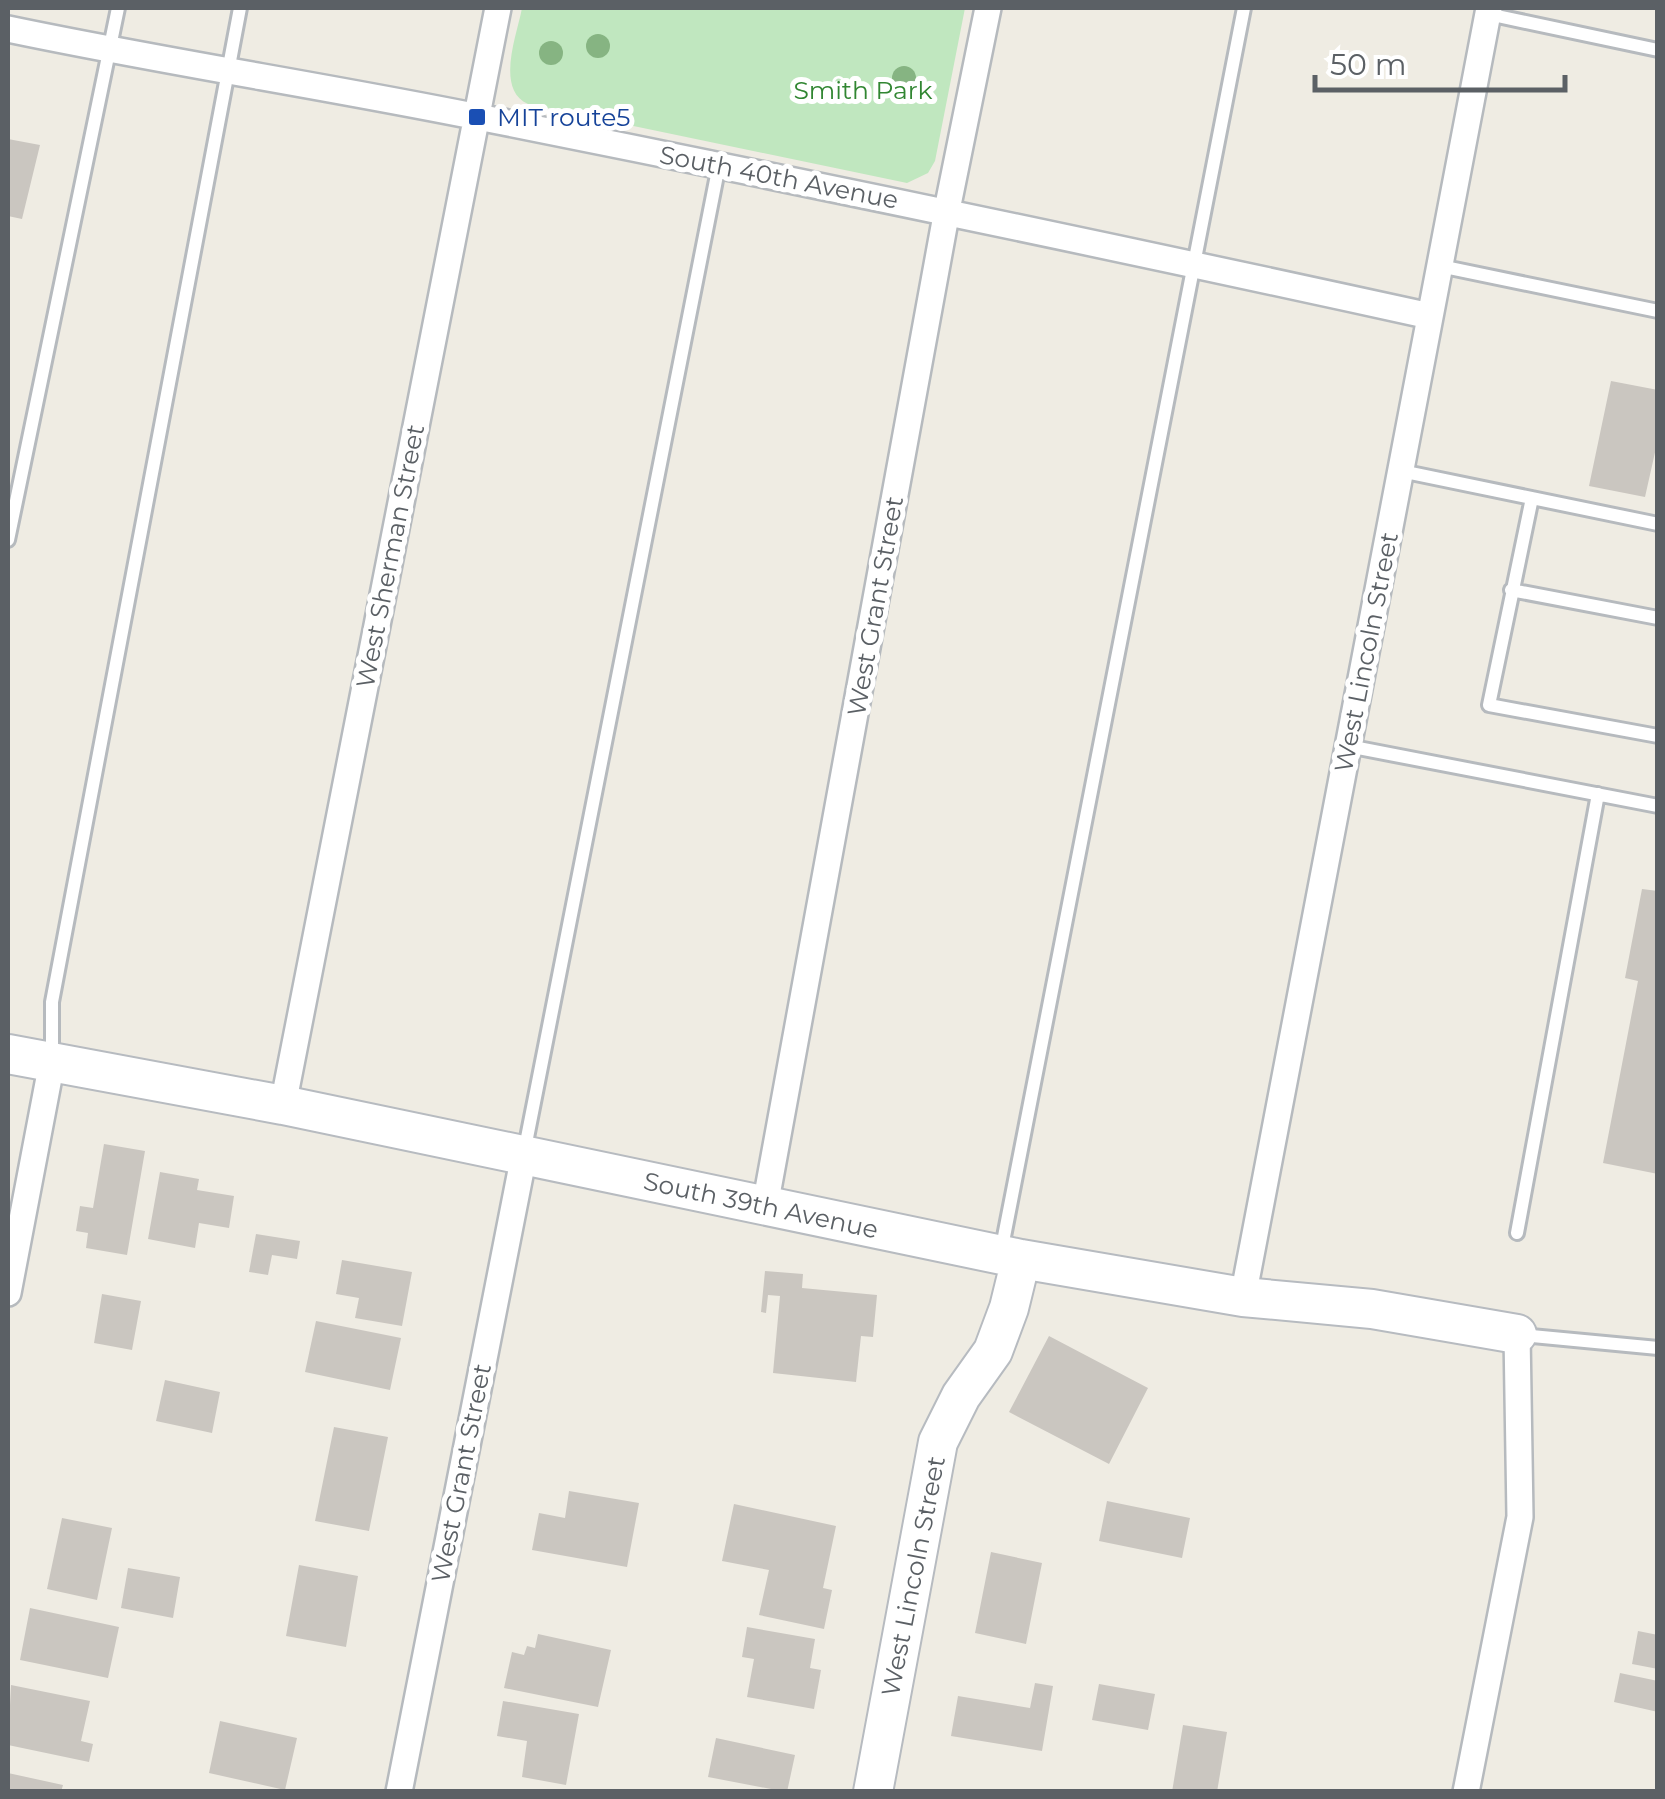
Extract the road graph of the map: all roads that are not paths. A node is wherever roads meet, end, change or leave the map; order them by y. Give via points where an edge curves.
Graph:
1 (118, 8) edge
2 (240, 8) edge
3 (498, 8) edge
4 (988, 8) edge
5 (1244, 8) edge
6 (1488, 11) edge
7 (8, 29) edge
8 (110, 50) junction
9 (1658, 50) edge
10 (227, 72) junction
11 (477, 116) junction
12 (719, 165) junction
13 (947, 210) junction
14 (1195, 265) junction
15 (1440, 266) junction
16 (1658, 311) edge
17 (1430, 316) junction
18 (8, 465) edge
19 (22, 468) junction
20 (1400, 472) junction
21 (1532, 498) junction
22 (1658, 524) edge
23 (8, 540) edge
24 (1512, 590) junction
25 (1658, 618) edge
26 (1658, 736) edge
27 (1348, 746) junction
28 (1598, 794) junction
29 (1658, 806) edge
30 (8, 1054) edge
31 (52, 1062) junction
32 (283, 1105) junction
33 (524, 1156) junction
34 (766, 1206) junction
35 (1516, 1233) dead end
36 (1011, 1257) junction
37 (8, 1293) edge
38 (1243, 1297) junction
39 (1517, 1334) junction
40 (1658, 1348) edge
41 (399, 1792) edge
42 (873, 1792) edge
43 (1466, 1792) edge

1 - 8 lane
2 - 10 lane
3 - 11 street, West Sherman Street
4 - 13 street, West Grant Street
5 - 14 lane
6 - 9 lane
6 - 15 street, West Lincoln Street
7 - 8 street, South 40th Avenue
8 - 10 street, South 40th Avenue
8 - 19 lane
10 - 11 street, South 40th Avenue
10 - 31 lane via 52,1002
11 - 12 street, South 40th Avenue
11 - 32 street, West Sherman Street
12 - 13 street, South 40th Avenue
12 - 33 lane
13 - 14 street, South 40th Avenue
13 - 34 street, West Grant Street
14 - 17 street, South 40th Avenue
14 - 36 lane
15 - 16 lane
15 - 17 street, West Lincoln Street
17 - 20 street, West Lincoln Street
18 - 19 lane
19 - 23 lane
20 - 21 lane
20 - 27 street, West Lincoln Street
21 - 22 lane
21 - 24 lane
24 - 25 lane
24 - 26 lane via 1489,705
27 - 28 lane
27 - 38 street, West Lincoln Street
28 - 29 lane
28 - 35 lane
30 - 31 street, South 39th Avenue
31 - 32 street, South 39th Avenue
31 - 37 street
32 - 33 street, South 39th Avenue
33 - 34 street, South 39th Avenue
33 - 41 street, West Grant Street
34 - 36 street, South 39th Avenue
36 - 38 street, South 39th Avenue
36 - 42 street, West Lincoln Street via 1009,1308 993,1352 938,1442
38 - 39 street, South 39th Avenue via 1372,1309
39 - 40 lane
39 - 43 street via 1520,1517

